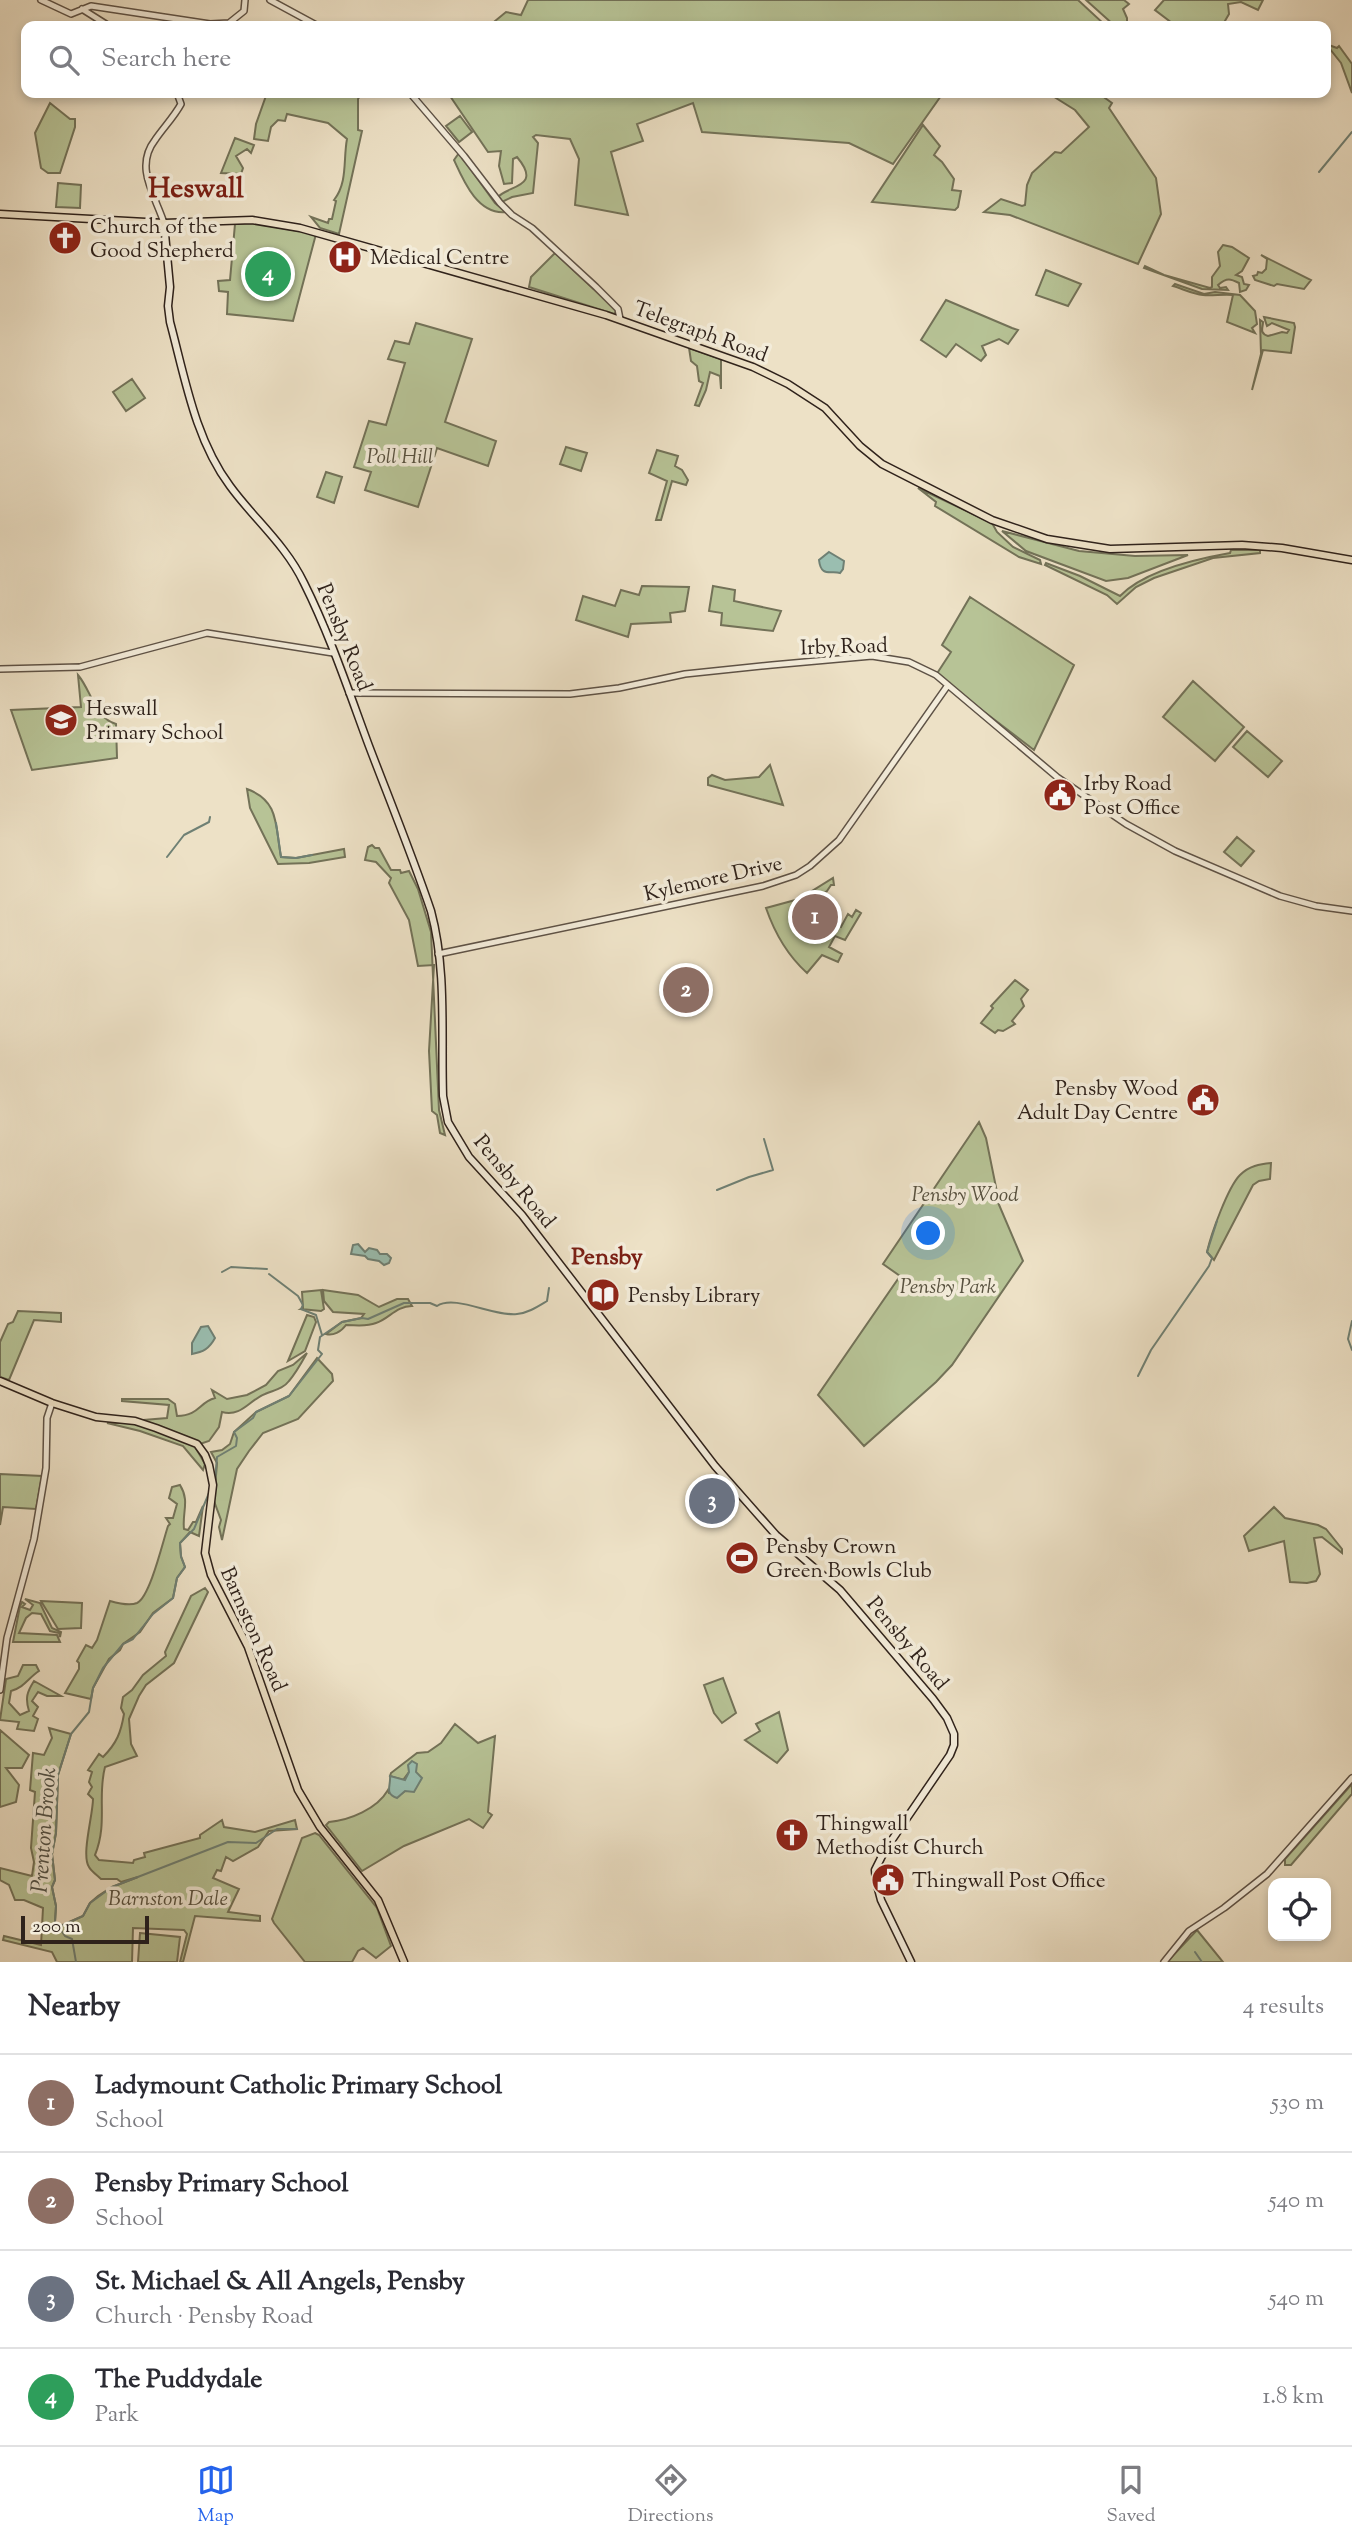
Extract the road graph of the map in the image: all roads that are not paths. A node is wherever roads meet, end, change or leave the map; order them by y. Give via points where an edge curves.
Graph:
1 (41, 0) edge
2 (245, 0) edge
3 (270, 0) edge
4 (82, 9) junction
5 (101, 21) edge
6 (192, 21) edge
7 (228, 21) edge
8 (309, 21) edge
9 (180, 98) edge
10 (414, 98) edge
11 (0, 214) edge
12 (164, 223) junction
13 (620, 320) junction
14 (1352, 560) edge
15 (333, 653) junction
16 (0, 669) edge
17 (948, 685) junction
18 (349, 693) junction
19 (1352, 911) edge
20 (438, 954) junction
21 (0, 1381) edge
22 (52, 1403) junction
23 (0, 1690) edge
24 (1352, 1778) edge
25 (404, 1962) edge
26 (911, 1962) edge
27 (1164, 1962) edge

1 - 4 street via 71,14
2 - 7 street via 244,11
3 - 8 street
4 - 5 street
4 - 6 street via 116,8
9 - 12 street via 180,107 146,154 146,175
10 - 13 street via 500,203 596,287 618,309
11 - 12 main road, Telegraph Road
12 - 13 main road, Telegraph Road via 252,220 290,226
12 - 15 main road, Pensby Road via 169,315 211,456 230,486 286,551
13 - 14 main road, Telegraph Road via 754,367 788,384 825,408 882,464 992,520 1047,539 1110,549 1255,546
15 - 16 street via 206,633 80,667
15 - 18 main road, Pensby Road
17 - 18 street, Irby Road via 921,666 872,656 685,674 570,694
17 - 19 street, Irby Road via 1080,795 1170,848 1290,899
17 - 20 street, Kylemore Drive via 839,840 796,875
18 - 20 main road, Pensby Road via 428,902
20 - 26 main road, Pensby Road via 443,1096 448,1122 468,1157 517,1208 715,1466 776,1535 840,1590 933,1699 951,1727 954,1745 950,1755 876,1870 881,1900
21 - 22 main road, Barnston Road
22 - 23 street via 34,1539 7,1638
22 - 25 main road, Barnston Road via 96,1417 135,1421 197,1444 209,1465 212,1485 206,1561 211,1575 255,1665 298,1790 320,1827 378,1900
24 - 27 street via 1267,1874 1197,1924

